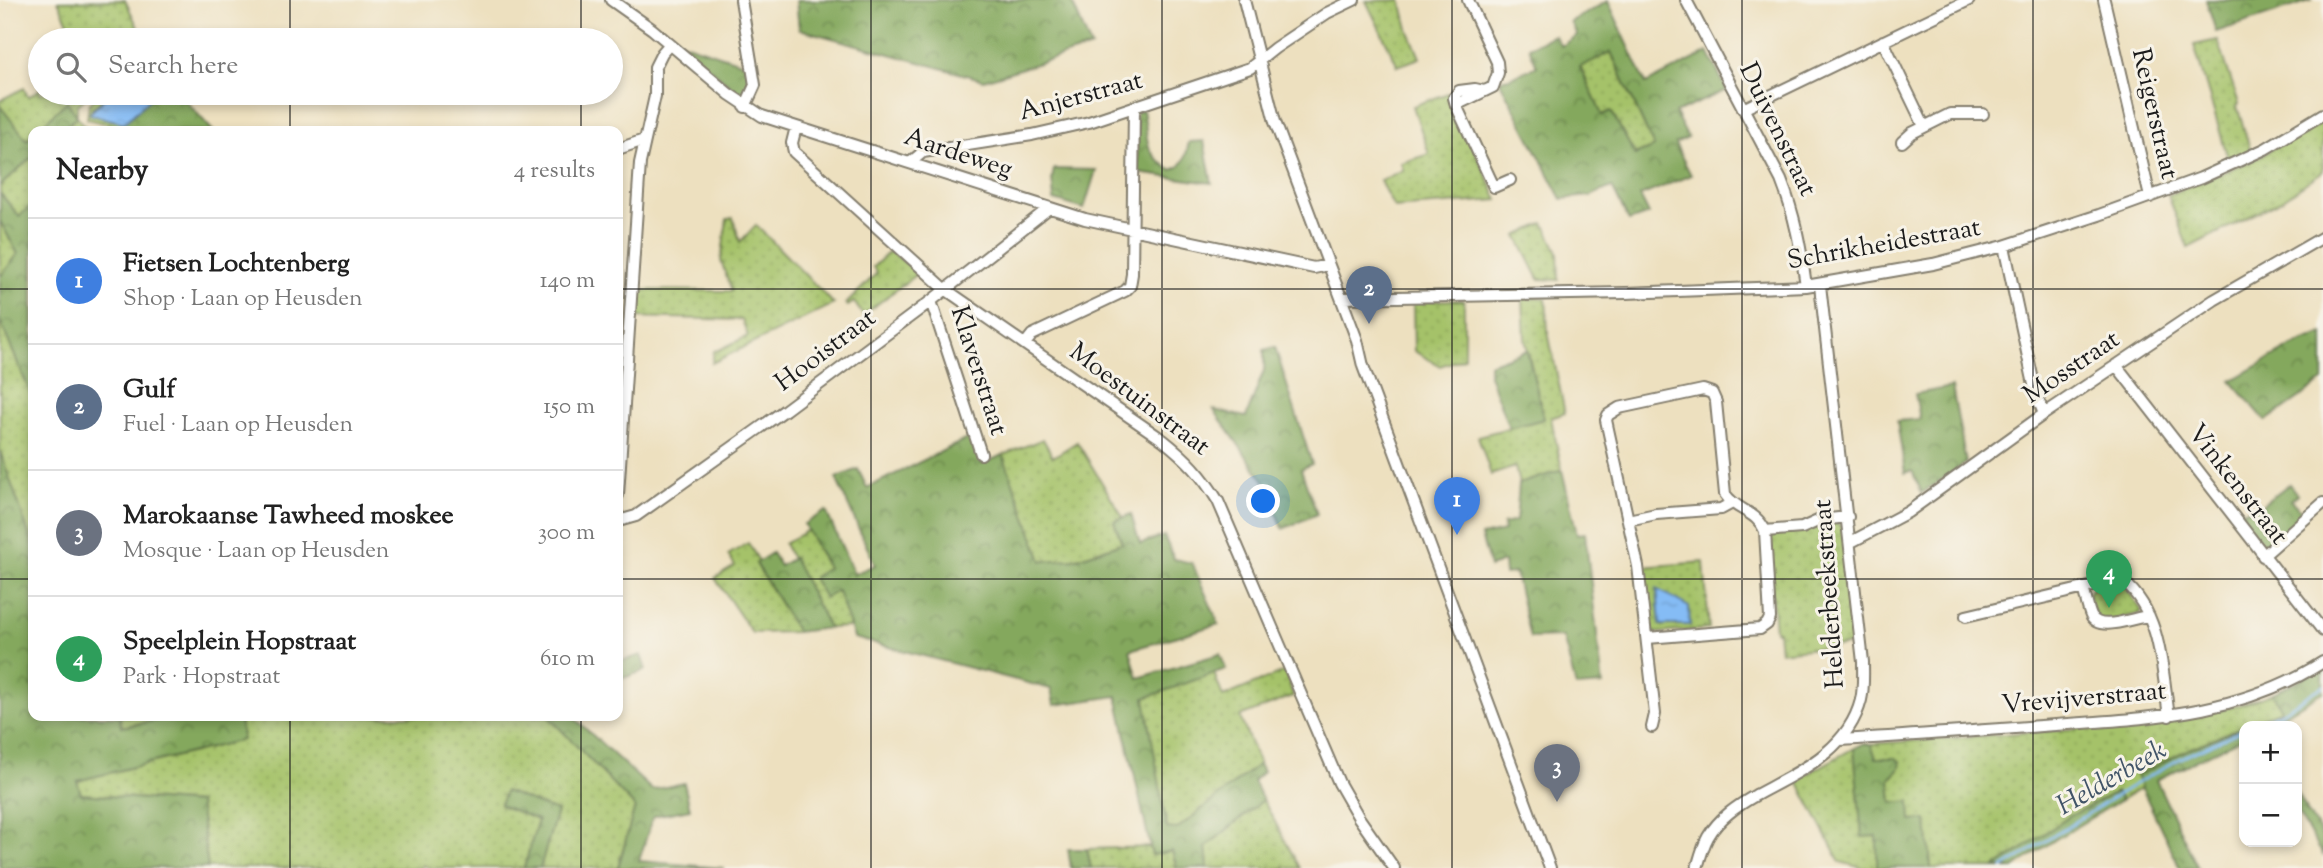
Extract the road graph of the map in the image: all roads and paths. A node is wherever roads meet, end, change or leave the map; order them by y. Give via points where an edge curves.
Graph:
1 (611, 0) edge
2 (741, 0) edge
3 (1244, 0) edge
4 (1354, 0) edge
5 (1468, 0) edge
6 (1686, 0) edge
7 (1969, 0) edge
8 (2104, 0) edge
9 (1883, 41) junction
10 (669, 45) junction
11 (1260, 60) junction
12 (746, 107) junction
13 (1134, 107) junction
14 (1743, 109) junction
15 (1983, 114) dead end
16 (2323, 114) edge
17 (1924, 126) junction
18 (796, 127) junction
19 (644, 140) junction
20 (1902, 142) dead end
21 (623, 147) edge
22 (911, 162) junction
23 (1510, 180) dead end
24 (2150, 197) junction
25 (1049, 208) junction
26 (1134, 231) junction
27 (2323, 237) edge
28 (2004, 246) junction
29 (1328, 265) junction
30 (1820, 285) junction
31 (1806, 286) junction
32 (945, 289) junction
33 (1342, 298) junction
34 (931, 301) junction
35 (1025, 344) junction
36 (2116, 365) junction
37 (2044, 414) junction
38 (623, 430) edge
39 (981, 454) dead end
40 (1732, 503) junction
41 (2323, 503) edge
42 (623, 517) edge
43 (1848, 517) junction
44 (1628, 520) junction
45 (1765, 531) junction
46 (1851, 542) junction
47 (2263, 556) junction
48 (2083, 588) junction
49 (2149, 615) junction
50 (1966, 617) dead end
51 (2323, 631) edge
52 (1647, 638) junction
53 (2323, 662) edge
54 (2169, 716) junction
55 (1652, 727) dead end
56 (1840, 740) junction
57 (1394, 868) edge
58 (1550, 868) edge
59 (1697, 868) edge

1 - 10 street, Aardeweg
2 - 12 street via 755,85
3 - 11 street
4 - 11 street, Anjerstraat via 1327,13
5 - 23 street via 1498,67 1493,86 1456,105 1494,187
6 - 14 street, Duivenstraat
7 - 9 street
8 - 24 street, Reigerstraat
9 - 14 street
9 - 17 street
10 - 12 street, Aardeweg
10 - 19 street via 655,67 655,96
11 - 13 street, Anjerstraat via 1250,68
11 - 29 street via 1275,122
12 - 18 street, Aardeweg
13 - 22 street, Anjerstraat via 1059,130 923,152
13 - 26 street
14 - 31 street, Duivenstraat via 1790,203
15 - 17 street via 1955,113
16 - 24 street, Schrikheidestraat via 2236,164
17 - 20 street
18 - 22 street, Aardeweg
18 - 32 street, Moestuinstraat via 794,152
19 - 21 street
19 - 38 street
22 - 25 street, Aardeweg
24 - 28 street, Schrikheidestraat
25 - 26 street, Aardeweg
25 - 32 street, Hooistraat
26 - 29 street, Aardeweg via 1314,268
26 - 35 street via 1130,286 1032,335
27 - 36 street, Mosstraat via 2214,300
28 - 30 street, Schrikheidestraat
28 - 37 street
29 - 33 street
30 - 31 street, Schrikheidestraat
30 - 43 street, Helderbeekstraat
31 - 33 street, Schrikheidestraat
32 - 34 street, Hooistraat
32 - 35 street, Moestuinstraat
33 - 58 street via 1363,366
34 - 39 street, Klaverstraat
34 - 42 street, Hooistraat via 646,509
35 - 57 street, Moestuinstraat via 1163,440 1203,476 1218,500 1339,783
36 - 37 street, Mosstraat
36 - 47 street, Vinkenstraat
37 - 46 street, Mosstraat via 1908,512
40 - 44 street via 1715,510
40 - 44 street via 1725,494 1715,398 1708,391 1694,390 1619,408 1608,415 1606,426
40 - 45 street via 1755,516
41 - 47 street
43 - 45 street
43 - 46 street, Helderbeekstraat
44 - 52 street
45 - 52 street via 1770,618 1765,626
46 - 56 street, Helderbeekstraat via 1863,687
47 - 51 street, Vinkenstraat
48 - 49 street via 2124,582
48 - 49 street via 2090,615 2098,623
48 - 50 street
49 - 54 street
52 - 55 street via 1655,714
53 - 54 street, Vrevijverstraat via 2224,706
54 - 56 street, Vrevijverstraat
56 - 59 street, Helderbeekstraat via 1817,761 1723,818 1707,838

